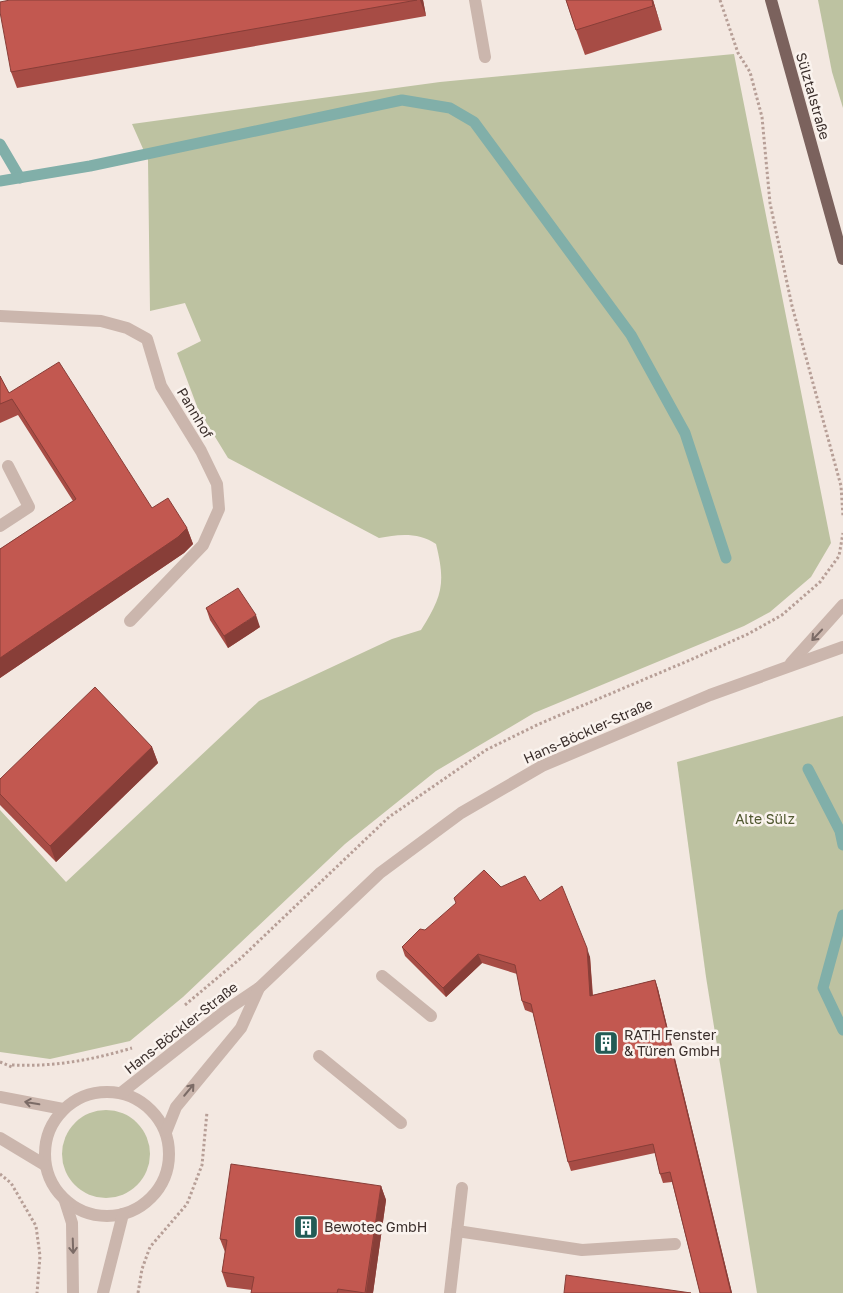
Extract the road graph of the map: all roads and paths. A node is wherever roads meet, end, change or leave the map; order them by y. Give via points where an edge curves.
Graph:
1 (475, 0) edge
2 (720, 0) edge
3 (771, 0) edge
4 (485, 58) dead end
5 (843, 259) edge
6 (0, 316) edge
7 (8, 466) dead end
8 (843, 516) edge
9 (0, 526) edge
10 (843, 532) edge
11 (843, 558) edge
12 (843, 605) edge
13 (130, 621) dead end
14 (843, 647) edge
15 (789, 665) junction
16 (382, 976) dead end
17 (259, 988) junction
18 (430, 1016) dead end
19 (318, 1056) dead end
20 (195, 1084) junction
21 (121, 1093) junction
22 (0, 1097) edge
23 (63, 1109) junction
24 (401, 1122) dead end
25 (166, 1132) junction
26 (0, 1138) edge
27 (45, 1166) junction
28 (0, 1174) edge
29 (462, 1188) dead end
30 (65, 1201) junction
31 (123, 1214) junction
32 (458, 1231) junction
33 (675, 1244) dead end
34 (37, 1293) edge
35 (73, 1293) edge
36 (103, 1293) edge
37 (138, 1293) edge
38 (450, 1293) edge

1 - 4 street
2 - 8 path via 738,53 750,72 762,117 770,204 792,306 841,486
3 - 5 main road, Sülztalstraße
6 - 13 street, Pannhof via 102,320 147,339 161,386 217,484 219,509 203,545
7 - 9 street via 29,507
10 - 11 path via 839,556
12 -> 15 street
14 - 15 street, Hans-Böckler-Straße
15 - 17 street, Hans-Böckler-Straße via 542,766 461,813 380,873
16 - 18 street
17 - 20 street, Hans-Böckler-Straße via 241,1028
17 - 21 street, Hans-Böckler-Straße
19 - 24 street
25 -> 20 street, Hans-Böckler-Straße via 176,1106
20 - 37 path via 206,1094 208,1118 202,1165 187,1204 150,1247
21 - 23 street via 100,1092 81,1097
21 - 25 street via 148,1107
23 -> 22 street
23 - 27 street via 51,1125 45,1145
25 - 31 street via 169,1153 157,1192 142,1206
26 - 27 street
27 - 30 street via 52,1185
28 - 34 path via 11,1183 36,1226 40,1256
29 - 32 street
30 - 31 street via 83,1212 103,1216
30 -> 35 street via 72,1223
31 - 36 street
32 - 33 street via 582,1250
32 - 38 street

